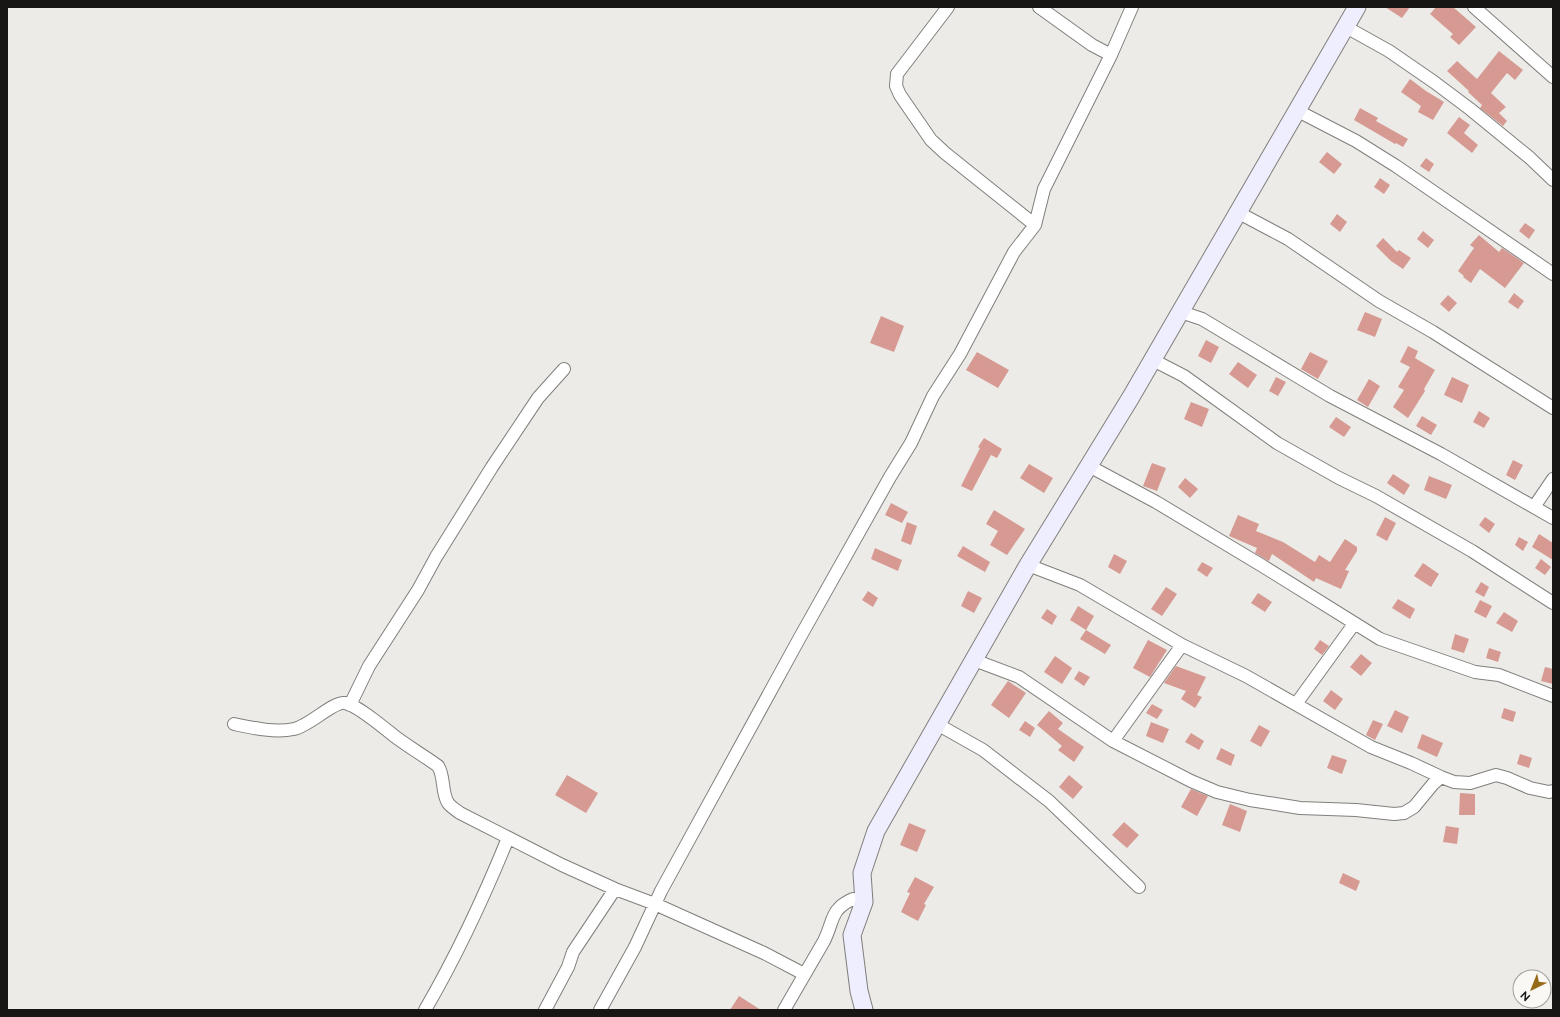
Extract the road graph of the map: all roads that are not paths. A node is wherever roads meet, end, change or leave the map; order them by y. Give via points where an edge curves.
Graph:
1 (948, 7) edge
2 (1039, 7) edge
3 (1132, 7) edge
4 (1358, 7) edge
5 (1474, 7) edge
6 (1346, 27) junction
7 (1111, 55) junction
8 (1553, 77) edge
9 (1298, 111) junction
10 (1553, 180) edge
11 (1239, 213) junction
12 (1035, 225) junction
13 (1553, 274) edge
14 (1181, 312) junction
15 (1153, 360) junction
16 (564, 369) dead end
17 (1553, 408) edge
18 (1089, 466) junction
19 (1553, 479) edge
20 (1534, 507) junction
21 (1553, 518) edge
22 (1028, 565) junction
23 (1553, 603) edge
24 (1354, 624) junction
25 (1182, 645) junction
26 (974, 660) junction
27 (1553, 696) edge
28 (1296, 704) junction
29 (350, 705) junction
30 (234, 724) dead end
31 (937, 724) junction
32 (1113, 741) junction
33 (1440, 777) junction
34 (1553, 791) edge
35 (508, 838) junction
36 (1139, 887) dead end
37 (616, 889) junction
38 (864, 902) junction
39 (655, 904) junction
40 (804, 974) junction
41 (425, 1010) edge
42 (545, 1010) edge
43 (600, 1010) edge
44 (784, 1010) edge
45 (864, 1010) edge

1 - 12 street via 898,74 896,86 932,140
2 - 7 street via 1092,45
3 - 7 street
4 - 6 main road
5 - 8 street
6 - 9 main road
6 - 10 street via 1389,51 1440,86 1530,158
7 - 12 street via 1044,189
9 - 11 main road
9 - 13 street via 1356,141 1396,166
11 - 14 main road
11 - 17 street via 1288,240 1379,302 1433,332
12 - 39 street via 1014,252 966,343 933,396 911,443 799,639
14 - 15 main road
14 - 20 street via 1202,319 1330,396 1441,454
15 - 18 main road
15 - 23 street via 1184,376 1277,443 1472,551
16 - 29 street via 538,398 492,467 369,666
18 - 22 main road
18 - 24 street via 1156,502
19 - 20 street
20 - 21 street
22 - 25 street via 1080,585
22 - 26 main road
24 - 27 street via 1380,639 1401,647 1475,672 1499,674
24 - 28 street
25 - 28 street
25 - 32 street
26 - 31 main road
26 - 32 street via 1019,677
28 - 33 street via 1371,747
29 - 30 street via 337,703 295,729 277,730
29 - 35 street via 438,766 445,795 453,808
31 - 36 street via 983,750 1050,801
31 - 38 main road via 876,831 862,873
32 - 33 street via 1217,792 1300,808 1404,813 1414,807
33 - 34 street via 1454,782 1470,783 1496,775 1530,788
35 - 37 street
35 - 41 street via 457,951
37 - 39 street
37 - 42 street via 573,952
38 - 40 street via 852,899 834,912 830,929
38 - 45 main road via 852,935 859,992
39 - 40 street
39 - 43 street via 635,947
40 - 44 street

